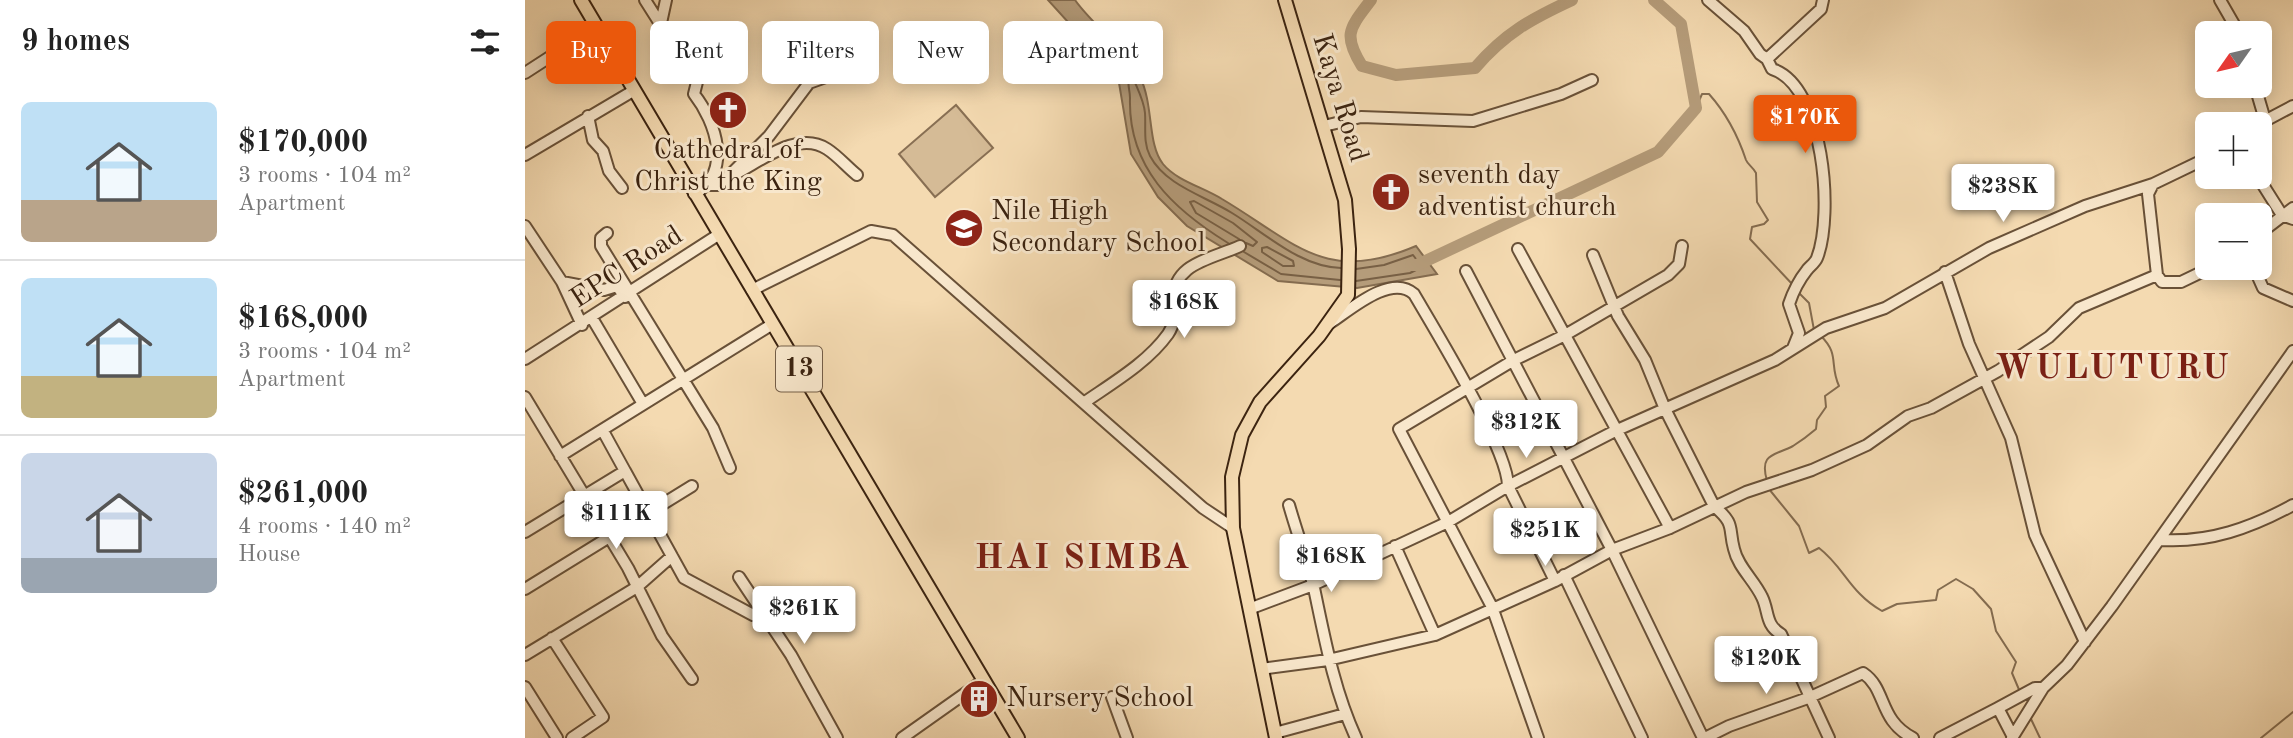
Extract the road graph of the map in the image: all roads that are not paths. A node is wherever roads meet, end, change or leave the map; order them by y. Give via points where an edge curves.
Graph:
1 (581, 0) edge
2 (645, 0) edge
3 (666, 0) edge
4 (1285, 0) edge
5 (1708, 0) edge
6 (1823, 0) edge
7 (2220, 0) edge
8 (593, 21) edge
9 (660, 21) edge
10 (661, 21) edge
11 (2232, 21) edge
12 (546, 59) edge
13 (1767, 59) junction
14 (525, 73) edge
15 (1592, 80) dead end
16 (629, 84) edge
17 (696, 84) edge
18 (808, 84) edge
19 (633, 90) junction
20 (2293, 106) edge
21 (588, 116) junction
22 (2272, 117) edge
23 (1324, 126) junction
24 (525, 155) edge
25 (2195, 164) edge
26 (857, 175) dead end
27 (727, 179) junction
28 (2153, 184) junction
29 (707, 185) junction
30 (622, 188) dead end
31 (2267, 189) edge
32 (694, 194) junction
33 (2293, 208) edge
34 (2288, 217) edge
35 (525, 226) edge
36 (2272, 226) edge
37 (607, 233) dead end
38 (718, 235) junction
39 (1240, 246) dead end
40 (1682, 246) dead end
41 (1518, 249) dead end
42 (1593, 255) dead end
43 (1466, 271) dead end
44 (1945, 272) junction
45 (2157, 275) junction
46 (2195, 275) edge
47 (2259, 280) edge
48 (562, 282) junction
49 (751, 290) junction
50 (628, 294) junction
51 (2293, 301) edge
52 (1614, 308) junction
53 (592, 318) junction
54 (1330, 323) junction
55 (582, 325) junction
56 (771, 325) junction
57 (1565, 335) junction
58 (1793, 349) junction
59 (2293, 351) edge
60 (525, 359) edge
61 (1514, 359) junction
62 (1985, 376) junction
63 (684, 380) junction
64 (1467, 387) junction
65 (525, 397) edge
66 (1085, 402) junction
67 (643, 404) junction
68 (1665, 409) junction
69 (603, 431) junction
70 (1615, 431) junction
71 (560, 456) junction
72 (1564, 459) junction
73 (730, 468) dead end
74 (625, 471) junction
75 (692, 486) dead end
76 (1508, 486) junction
77 (585, 496) junction
78 (1289, 505) dead end
79 (2293, 505) edge
80 (1714, 506) junction
81 (647, 514) junction
82 (1448, 522) junction
83 (1233, 528) junction
84 (1670, 528) junction
85 (525, 532) edge
86 (609, 537) junction
87 (2161, 540) junction
88 (1395, 546) junction
89 (1612, 550) junction
90 (673, 556) junction
91 (739, 577) dead end
92 (1559, 578) junction
93 (1313, 585) junction
94 (526, 587) edge
95 (637, 587) junction
96 (1492, 607) junction
97 (1249, 609) junction
98 (761, 610) junction
99 (1435, 635) junction
100 (552, 638) junction
101 (2085, 642) junction
102 (525, 655) edge
103 (1328, 660) junction
104 (1261, 669) junction
105 (692, 679) dead end
106 (984, 680) junction
107 (525, 688) edge
108 (2043, 688) junction
109 (1112, 697) dead end
110 (1808, 698) junction
111 (1998, 708) junction
112 (1345, 714) junction
113 (834, 735) edge
114 (1276, 736) edge
115 (557, 738) edge
116 (572, 738) edge
117 (820, 738) edge
118 (902, 738) edge
119 (1018, 738) edge
120 (1127, 738) edge
121 (1356, 738) edge
122 (1538, 738) edge
123 (1642, 738) edge
124 (1704, 738) edge
125 (1829, 738) edge
126 (1913, 738) edge
127 (1940, 738) edge
128 (2012, 738) edge

1 - 8 main road, 13
2 - 9 street
3 - 10 street
4 - 23 main road, Kaya Road
5 - 13 street via 1744,31
6 - 13 street via 1821,9
7 - 11 street
12 - 14 street
13 - 58 street via 1772,69 1794,86 1819,137 1825,211 1817,258 1789,304 1799,333
15 - 23 street via 1473,121 1361,117
16 - 19 main road, 13
17 - 29 street via 694,94 714,128 719,150
18 - 27 street via 769,136
19 - 21 street
19 - 32 main road, 13
20 - 22 street
21 - 24 street
21 - 30 street via 593,140
23 - 54 main road, Kaya Road via 1345,200 1349,249 1347,295
25 - 28 street
26 - 27 street via 827,149 811,142 792,145
27 - 29 street via 720,185
28 - 44 street via 2085,206
28 - 45 street via 2148,194
29 - 32 street
31 - 34 street
32 - 38 main road, 13
33 - 34 street
34 - 36 street
35 - 48 street
37 - 50 street via 601,246
38 - 49 main road, 13
38 - 50 street, EPC Road
39 - 66 street via 1213,254 1176,278 1175,318 1170,331 1155,349
40 - 52 street via 1675,269
41 - 57 street
42 - 52 street
43 - 61 street
44 - 58 street via 1885,308 1818,333
44 - 62 street
45 - 46 street via 2162,282 2181,282
45 - 62 street via 2079,308 2049,337
47 - 51 street via 2263,288
48 - 50 street via 604,290 617,286
48 - 55 street
49 - 56 main road, 13
49 - 66 street via 871,230 893,235
50 - 53 street, EPC Road
50 - 63 street
52 - 57 street
52 - 68 street via 1645,360
53 - 55 street, EPC Road
53 - 67 street
54 - 64 street via 1371,297 1403,286 1414,294
54 - 83 main road via 1260,402 1242,435 1232,477
55 - 60 street, EPC Road
56 - 63 street
56 - 106 main road, 13
57 - 61 street
57 - 70 street
58 - 68 street
59 - 87 street
61 - 64 street
61 - 72 street
62 - 80 street via 1909,416 1867,445
62 - 101 street via 2011,438 2035,536
63 - 67 street
63 - 73 street
64 - 76 street via 1505,469
64 - 82 street via 1399,429
65 - 71 street
66 - 83 street via 1203,509
67 - 69 street
68 - 70 street
68 - 80 street
69 - 71 street
69 - 74 street
70 - 72 street
70 - 84 street
71 - 77 street
72 - 76 street
72 - 89 street
74 - 77 street
74 - 81 street
75 - 81 street
76 - 82 street
76 - 92 street
77 - 85 street
77 - 86 street
78 - 93 street
79 - 87 street via 2260,522 2203,540
80 - 84 street
80 - 110 street via 1725,516 1742,568 1752,577 1772,629 1781,634
81 - 86 street
81 - 90 street
82 - 88 street
82 - 96 street
83 - 97 main road
84 - 89 street
86 - 94 street
86 - 95 street
87 - 101 street
88 - 93 street
88 - 99 street
89 - 92 street
89 - 124 street
90 - 95 street
90 - 98 street via 684,578 744,613 753,615
91 - 98 street
92 - 96 street
92 - 123 street
93 - 97 street
93 - 103 street
95 - 100 street
95 - 105 street via 662,636
96 - 99 street
96 - 122 street
97 - 104 main road
98 - 113 street
99 - 103 street
100 - 102 street
100 - 116 street via 603,717
101 - 108 street
103 - 104 street
103 - 112 street
104 - 114 main road
106 - 118 street
106 - 119 main road, 13
107 - 115 street
108 - 111 street
108 - 128 street
109 - 120 street
110 - 124 street
110 - 125 street
110 - 126 street via 1863,673 1872,679 1889,720
111 - 127 street
111 - 128 street
112 - 114 street
112 - 121 street
113 - 117 street

